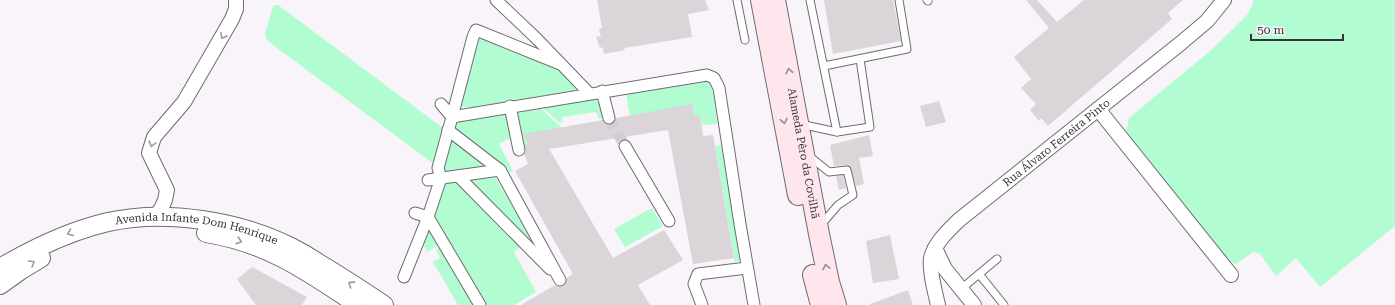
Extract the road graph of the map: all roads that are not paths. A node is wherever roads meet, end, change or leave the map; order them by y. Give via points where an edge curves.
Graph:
1 (236, 0) edge
2 (496, 0) edge
3 (737, 0) edge
4 (761, 0) edge
5 (775, 0) edge
6 (810, 0) edge
7 (899, 0) edge
8 (1224, 0) edge
9 (744, 40) dead end
10 (860, 59) junction
11 (560, 64) junction
12 (824, 66) junction
13 (602, 91) junction
14 (589, 93) junction
15 (441, 104) dead end
16 (510, 106) junction
17 (1098, 109) junction
18 (452, 117) junction
19 (609, 118) tunnel mouth
20 (799, 124) junction
21 (448, 130) junction
22 (837, 132) junction
23 (625, 146) tunnel mouth
24 (519, 150) dead end
25 (804, 153) junction
26 (500, 170) junction
27 (458, 176) junction
28 (441, 178) junction
29 (428, 180) dead end
30 (415, 213) dead end
31 (428, 217) junction
32 (154, 218) junction
33 (669, 221) dead end
34 (818, 228) junction
35 (935, 248) junction
36 (997, 260) dead end
37 (0, 268) edge
38 (747, 268) junction
39 (979, 274) junction
40 (1231, 275) dead end
41 (404, 277) dead end
42 (0, 285) edge
43 (961, 289) junction
44 (358, 305) edge
45 (384, 305) edge
46 (480, 305) edge
47 (702, 305) edge
48 (754, 305) edge
49 (821, 305) edge
50 (836, 305) edge
51 (938, 305) edge
52 (974, 305) edge
53 (1004, 305) edge

1 -> 32 street via 232,19 184,102 154,137 149,153 167,190 161,209
2 - 11 street
3 - 9 lane
4 -> 49 main road, Alameda Pêro da Covilhã via 805,236
20 -> 5 main road, Alameda Pêro da Covilhã
6 - 12 lane
7 - 10 lane via 907,49
8 - 17 street, Rua Álvaro Ferreira Pinto via 1207,21
10 - 12 lane
10 - 22 lane via 870,127
11 - 14 street
11 - 18 street via 476,30
12 - 22 lane
13 - 14 street
13 - 19 street
13 - 38 street via 707,75 714,78 719,88
14 - 16 street
15 - 18 street
16 - 18 street
16 - 24 street
17 - 35 street, Rua Álvaro Ferreira Pinto via 959,220
17 - 40 street
18 - 21 street
20 - 22 lane
20 - 25 main road, Alameda Pêro da Covilhã
21 - 26 street
21 - 28 street via 438,168
23 - 33 street
25 - 34 main road, Alameda Pêro da Covilhã
25 - 34 lane via 829,172 847,170 853,195 838,205
26 - 27 street
26 - 27 street via 560,280
27 - 28 street
28 - 29 street
28 - 31 street
30 - 31 street
31 - 41 street
31 - 46 street
32 -> 37 street, Avenida Infante Dom Henrique via 109,222 77,231 29,251
45 -> 32 street, Avenida Infante Dom Henrique via 293,247 268,236 236,226 205,221
50 -> 34 main road, Alameda Pêro da Covilhã
35 - 43 street via 945,269
35 - 51 street, Rua Álvaro Ferreira Pinto via 931,258 931,270
36 - 39 lane
38 - 47 street via 698,274 694,284
38 - 48 street
39 - 43 lane
39 - 53 lane
42 -> 44 street, Avenida Infante Dom Henrique via 41,258 84,241 128,231 174,229 221,235 266,250 308,272
43 - 52 street

